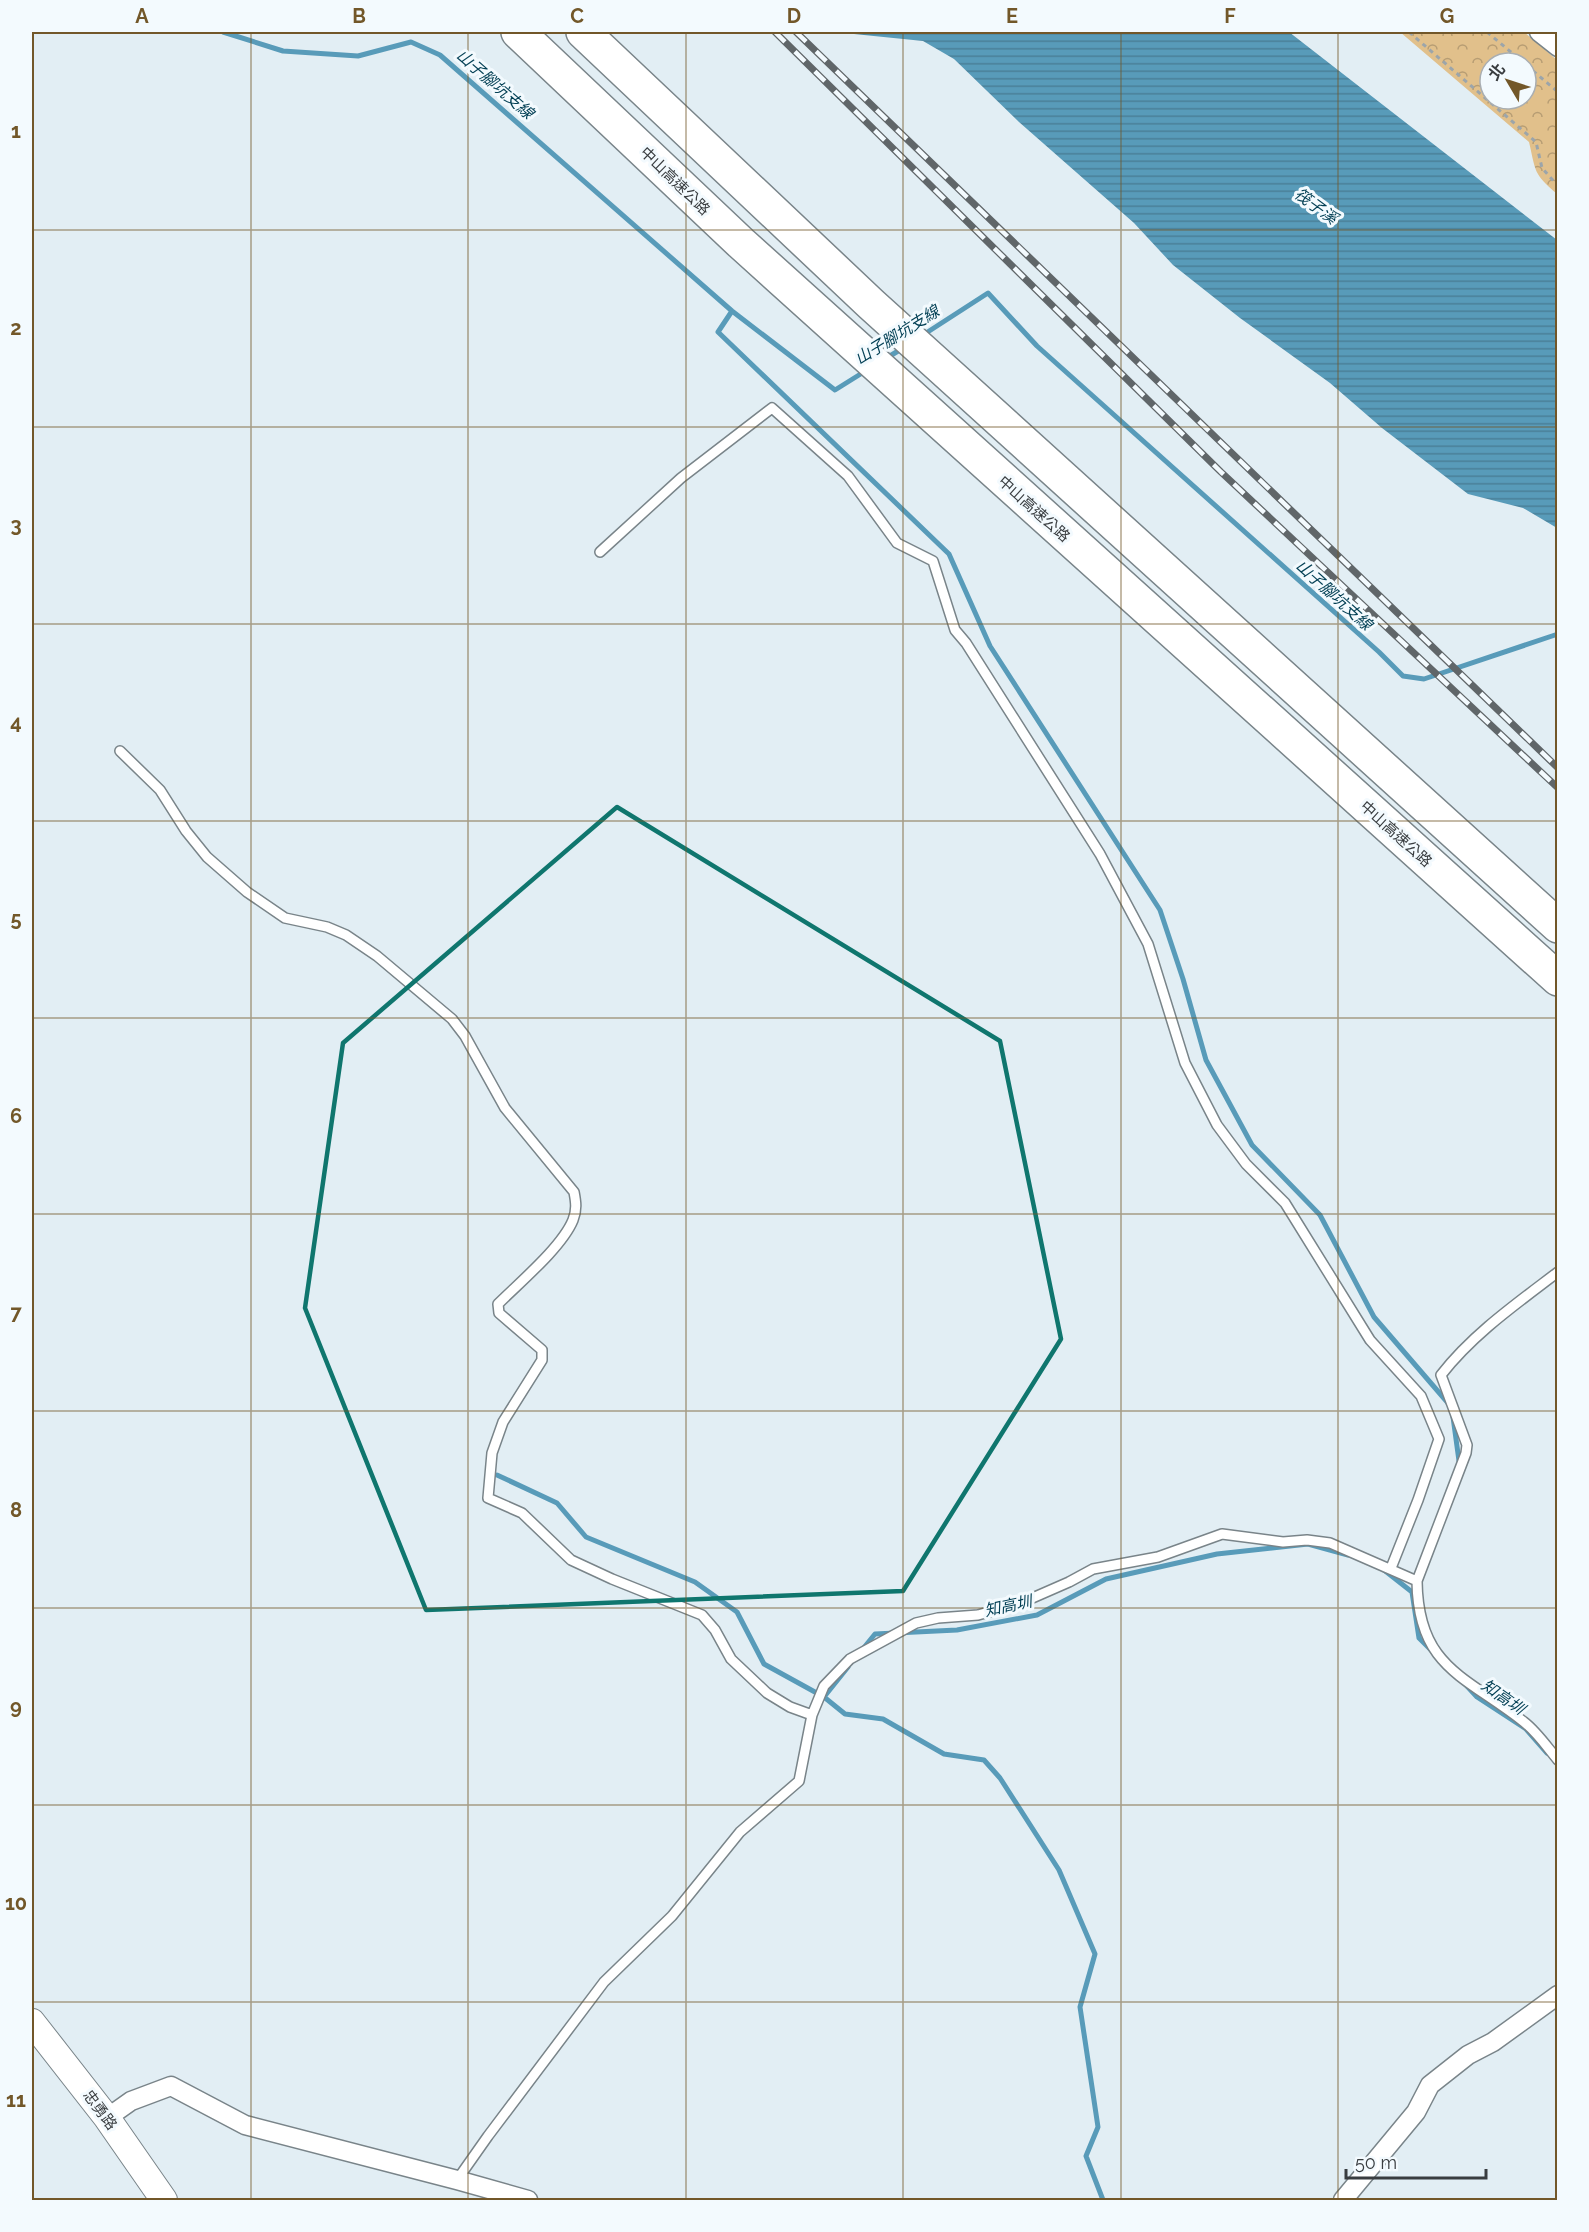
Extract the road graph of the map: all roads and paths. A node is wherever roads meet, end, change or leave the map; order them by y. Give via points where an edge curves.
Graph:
1 (518, 32) edge
2 (583, 32) edge
3 (1409, 32) edge
4 (1487, 32) edge
5 (1539, 32) edge
6 (1557, 48) edge
7 (1510, 51) edge
8 (1538, 75) edge
9 (1557, 92) edge
10 (1557, 186) edge
11 (600, 552) dead end
12 (120, 751) dead end
13 (1557, 926) edge
14 (1557, 979) edge
15 (1557, 1272) edge
16 (1391, 1568) junction
17 (1417, 1581) junction
18 (812, 1715) junction
19 (1557, 1760) edge
20 (1557, 1995) edge
21 (32, 2022) edge
22 (107, 2118) junction
23 (457, 2180) junction
24 (164, 2200) edge
25 (528, 2200) edge
26 (1343, 2200) edge

1 - 14 highway, 中山高速公路 via 741,243
2 - 13 highway via 871,304
3 - 10 path via 1536,142 1542,168
4 - 7 path
5 - 6 street
8 - 9 path
11 - 16 lane via 681,478 772,408 848,476 897,543 933,561 955,630 1100,854 1148,944 1185,1063 1217,1125 1246,1164 1285,1203 1370,1340 1421,1396 1439,1439
12 - 18 lane via 160,790 207,857 247,892 285,918 346,935 452,1019 505,1108 574,1192 577,1205 559,1241 498,1304 499,1313 542,1350 542,1360 503,1422 492,1453 488,1498 522,1513 572,1560 702,1615 731,1659 767,1693
15 - 17 lane via 1485,1329 1441,1376 1467,1445
16 - 17 lane
16 - 18 lane via 1330,1543 1222,1534 1158,1557 1093,1569 1010,1606 978,1615 916,1623 850,1659 824,1686
17 - 19 lane via 1423,1629 1445,1665 1526,1724
18 - 23 lane via 799,1781 740,1832 672,1916 604,1982
20 - 26 street via 1430,2085 1416,2112
21 - 22 main road, 忠勇路
22 - 23 street via 131,2102 171,2086 245,2125
22 - 24 main road, 忠勇路
23 - 25 street

